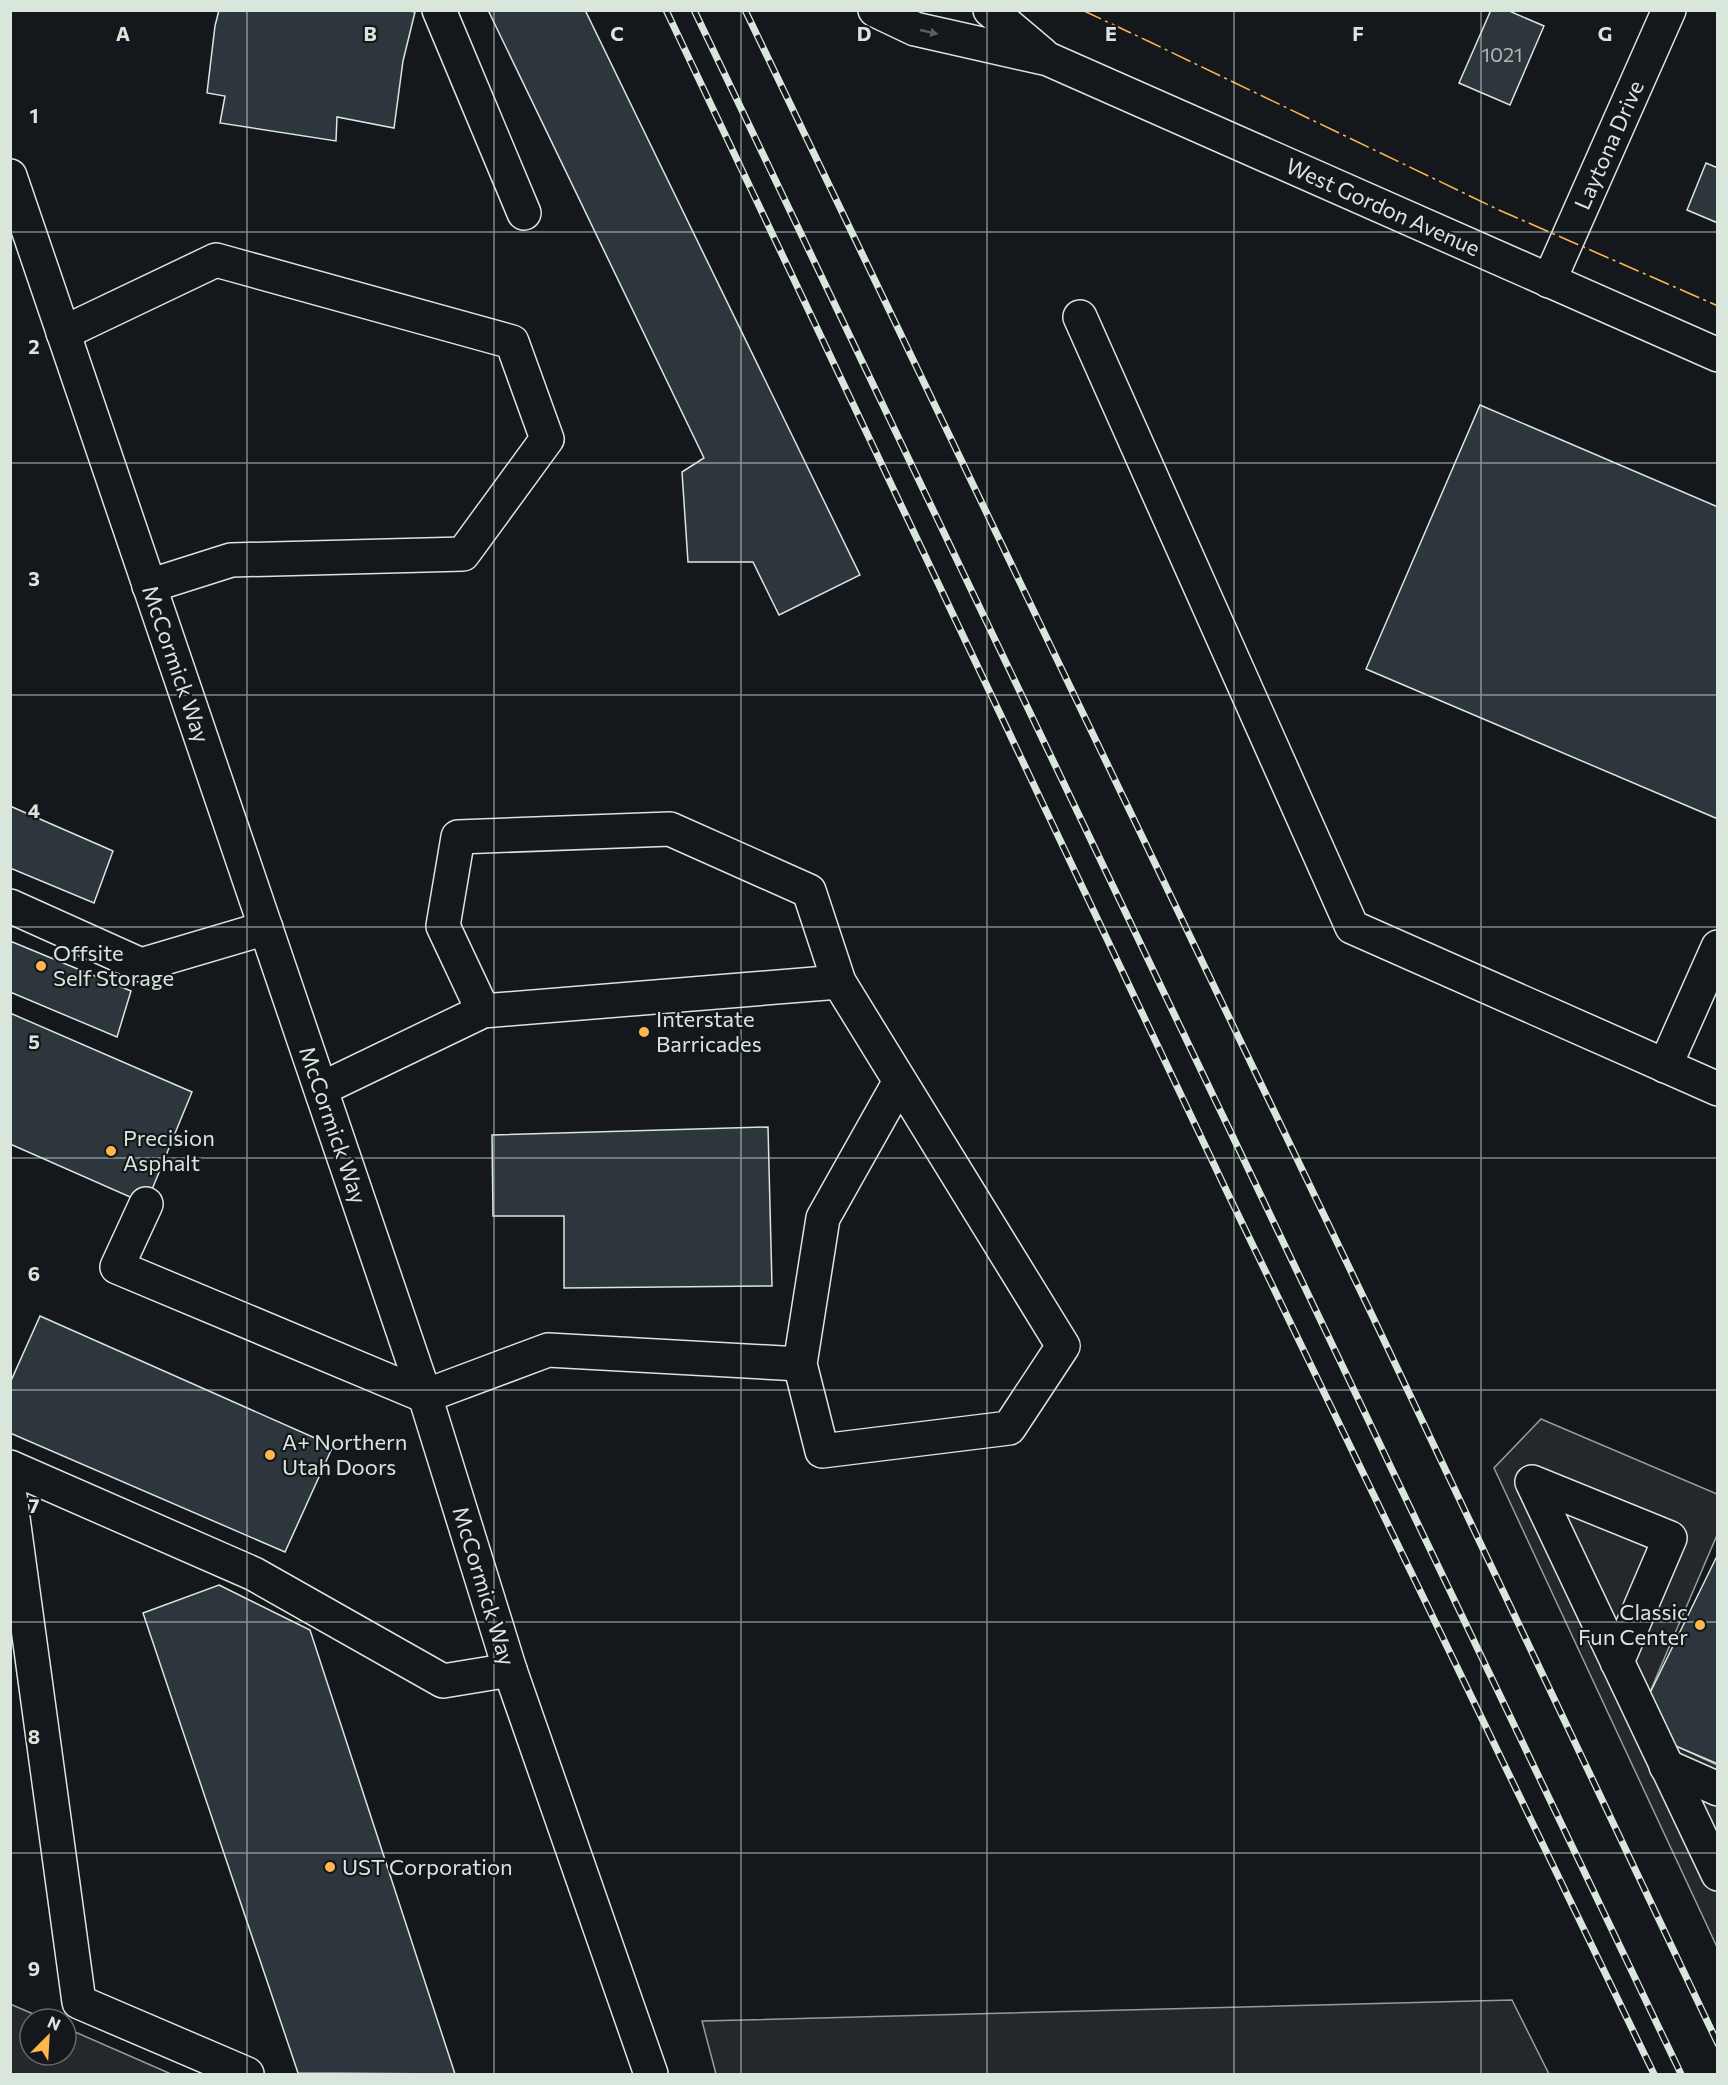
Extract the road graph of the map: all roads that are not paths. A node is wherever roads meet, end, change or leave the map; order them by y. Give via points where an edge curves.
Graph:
1 (439, 10) edge
2 (875, 10) edge
3 (990, 10) edge
4 (1669, 10) edge
5 (1048, 59) junction
6 (10, 176) edge
7 (524, 213) dead end
8 (1549, 280) junction
9 (1080, 317) dead end
10 (63, 333) junction
11 (1718, 355) edge
12 (149, 586) junction
13 (10, 906) edge
14 (266, 928) junction
15 (1718, 947) edge
16 (839, 982) junction
17 (483, 1011) junction
18 (1665, 1066) junction
19 (900, 1081) junction
20 (321, 1089) junction
21 (1718, 1089) edge
22 (146, 1204) dead end
23 (800, 1364) junction
24 (425, 1396) junction
25 (10, 1467) edge
26 (10, 1496) edge
27 (1617, 1662) junction
28 (510, 1670) junction
29 (1666, 1766) junction
30 (1718, 1790) edge
31 (1718, 1874) edge
32 (247, 2074) edge
33 (651, 2074) edge

1 - 7 street
2 -> 5 street, West Gordon Avenue via 915,29
3 - 5 street, West Gordon Avenue
4 - 8 street, Laytona Drive
5 - 8 street, West Gordon Avenue
6 - 10 street, McCormick Way
8 - 11 street, West Gordon Avenue
9 - 18 street via 1352,927
10 - 12 street, McCormick Way
10 - 12 street via 216,260 512,342 547,439 463,554 231,560
12 - 14 street, McCormick Way
13 - 14 street via 141,964
14 - 20 street, McCormick Way
15 - 18 street
16 - 17 street
16 - 17 street via 809,891 670,829 458,837 443,926
16 - 19 street
17 - 20 street
18 - 21 street
19 - 23 street via 823,1218
19 - 23 street via 1063,1346 1009,1428 822,1451
20 - 24 street, McCormick Way
22 - 24 street via 117,1267
23 - 24 street via 548,1350
24 - 28 street, McCormick Way
25 - 28 street via 254,1574 443,1681
26 - 32 street via 79,2002
27 - 27 street via 1670,1538 1532,1482 1557,1535
27 - 29 street
28 - 33 street, McCormick Way
29 - 30 street
29 - 31 street

